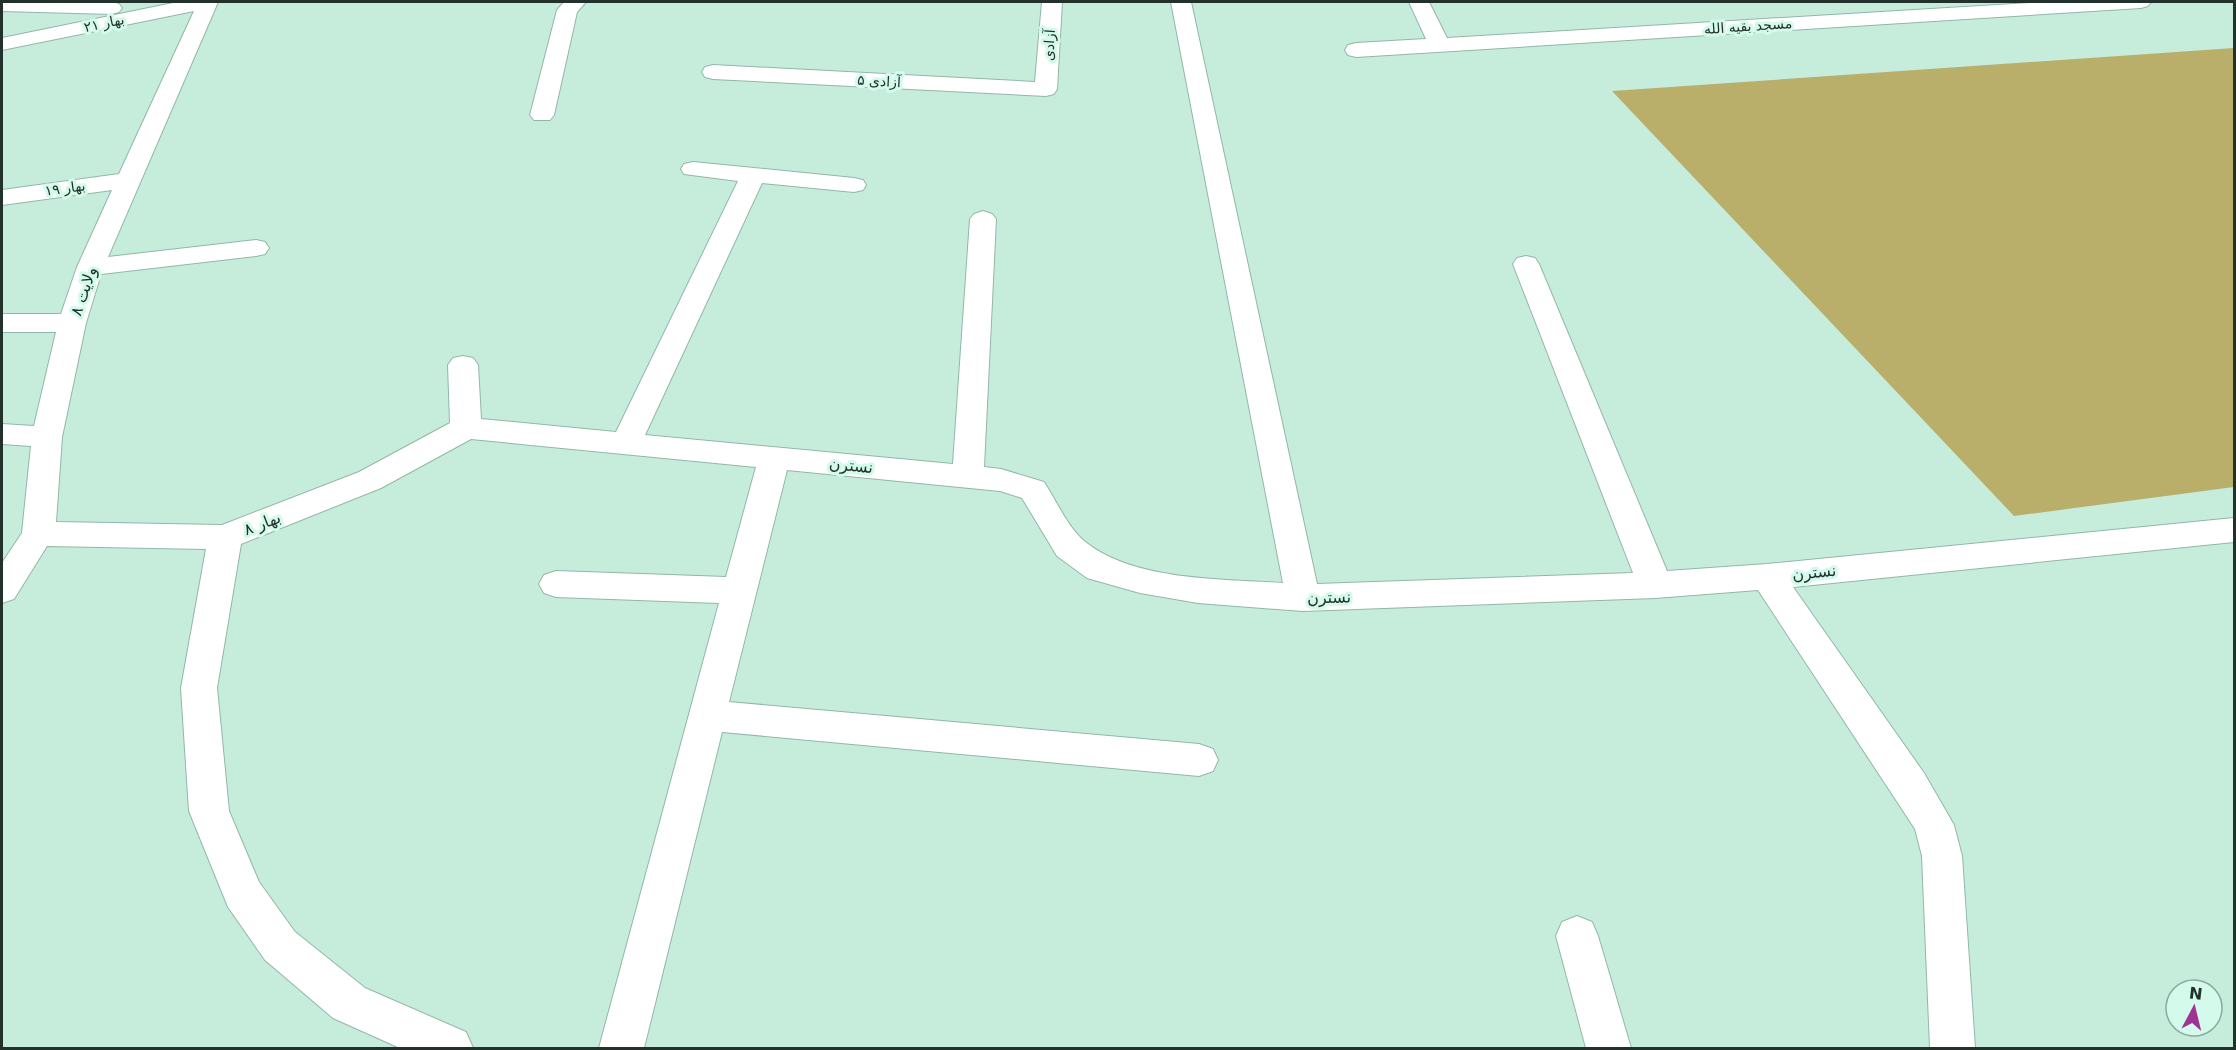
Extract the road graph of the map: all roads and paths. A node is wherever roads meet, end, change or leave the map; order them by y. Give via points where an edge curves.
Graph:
1 (207, 2) edge
2 (576, 2) edge
3 (1052, 2) edge
4 (1181, 2) edge
5 (1419, 2) edge
6 (2141, 2) edge
7 (2, 5) edge
8 (171, 9) junction
9 (2, 44) edge
10 (1440, 45) junction
11 (1356, 50) dead end
12 (713, 72) dead end
13 (1046, 89) joint
14 (542, 115) dead end
15 (693, 169) dead end
16 (753, 175) junction
17 (129, 180) junction
18 (854, 185) dead end
19 (2, 197) edge
20 (982, 219) dead end
21 (256, 248) dead end
22 (1526, 264) dead end
23 (90, 267) junction
24 (2, 323) edge
25 (72, 323) junction
26 (463, 365) dead end
27 (466, 428) junction
28 (2, 434) edge
29 (47, 437) junction
30 (626, 443) junction
31 (774, 458) junction
32 (968, 476) junction
33 (2235, 530) edge
34 (38, 534) junction
35 (225, 537) junction
36 (1767, 577) junction
37 (4, 583) edge
38 (556, 584) dead end
39 (1655, 585) junction
40 (739, 591) junction
41 (1302, 598) junction
42 (707, 715) junction
43 (1199, 760) dead end
44 (1577, 936) dead end
45 (450, 1048) edge
46 (621, 1048) edge
47 (1609, 1048) edge
48 (1952, 1048) edge

1 - 8 street, بهار ۲۱
1 - 17 street, ولایت ۸
2 - 14 street via 567,10
3 - 13 street, آزادی
4 - 41 street
5 - 10 street
6 - 10 street, مسجد بقیه الله
7 - 8 street
8 - 9 street, بهار ۲۱
10 - 11 street, مسجد بقیه الله
12 - 13 street, آزادی ۵
15 - 16 street
16 - 18 street
16 - 30 street
17 - 19 street, بهار ۱۹
17 - 23 street, ولایت ۸
20 - 32 street
21 - 23 street
22 - 39 street
23 - 25 street, ولایت ۸
24 - 25 street
25 - 29 street, ولایت ۸
26 - 27 street
27 - 30 street, نسترن
27 - 35 street, بهار ۸ via 370,480
28 - 29 street
29 - 34 street, ولایت ۸
30 - 31 street, نسترن
31 - 32 street, نسترن
31 - 40 street
32 - 41 street, نسترن via 1001,480 1033,490 1069,548 1099,569 1198,591
33 - 36 street, نسترن
34 - 35 street, بهار ۸
34 - 37 street, ولایت ۸
35 - 45 street via 199,688 208,811 243,894 280,946 349,1003
36 - 39 street, نسترن
36 - 48 street via 1934,825 1942,856
38 - 40 street
39 - 41 street, نسترن
40 - 42 street
42 - 43 street
42 - 46 street
44 - 47 street

